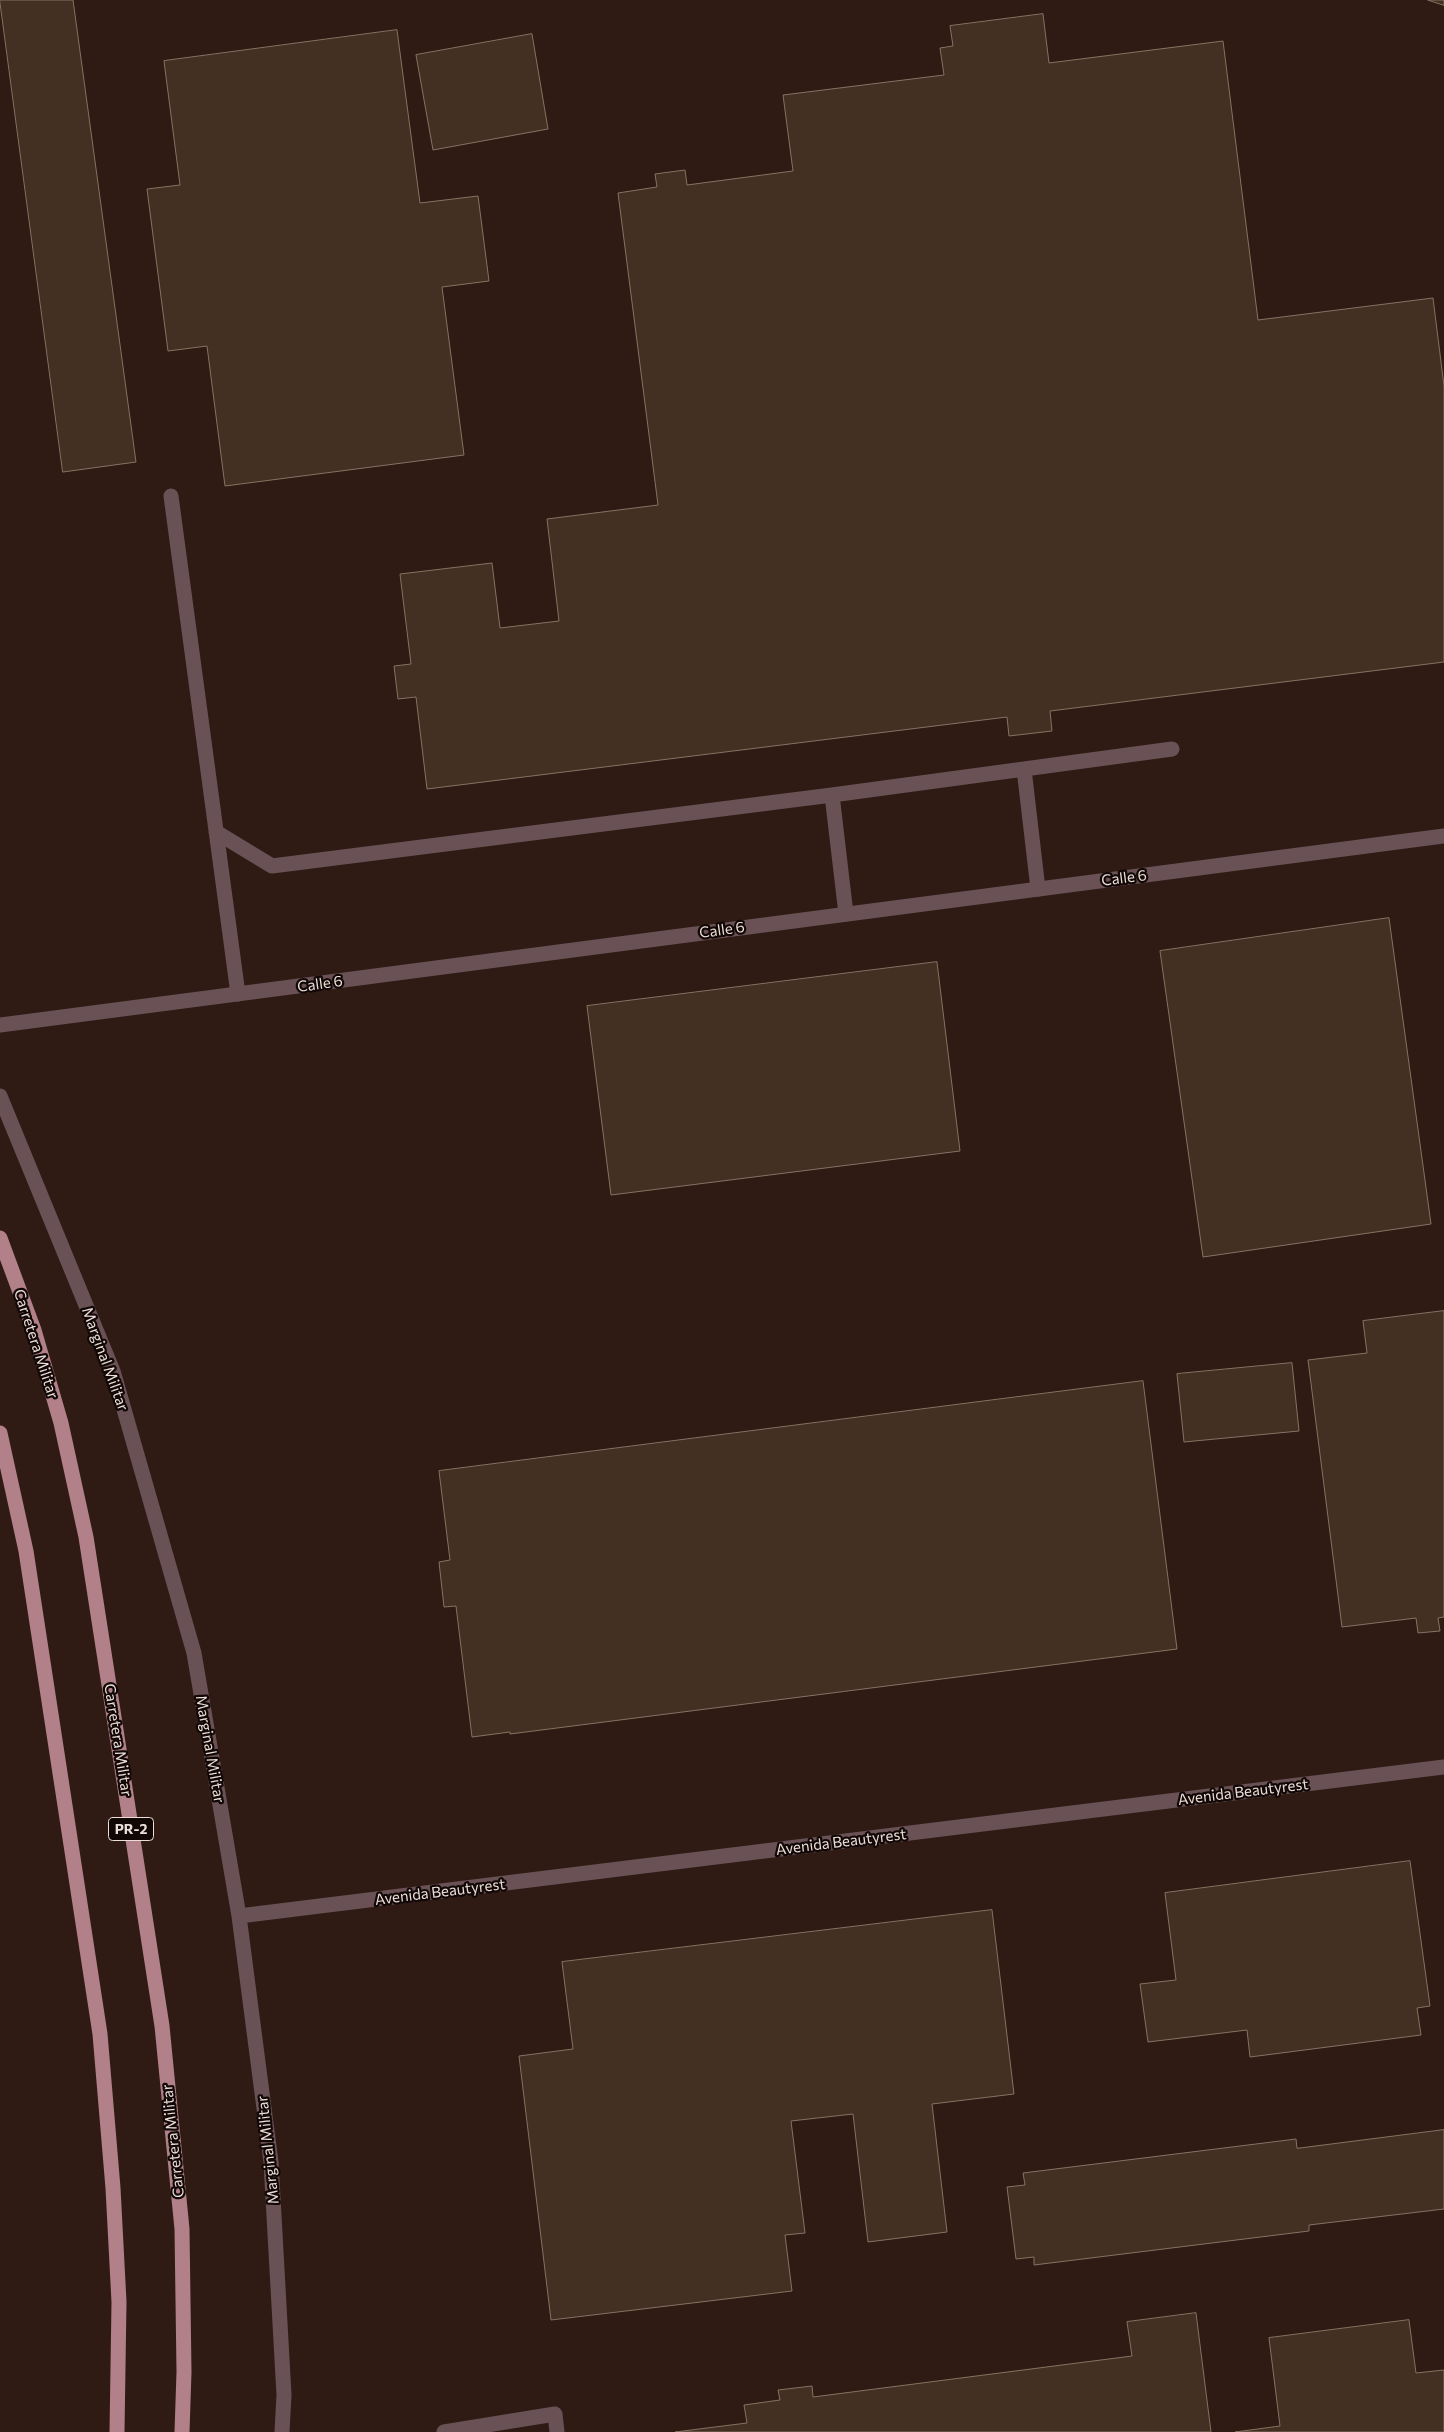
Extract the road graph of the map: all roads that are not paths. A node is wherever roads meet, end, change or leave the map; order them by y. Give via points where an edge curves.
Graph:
1 (171, 496) dead end
2 (1172, 749) dead end
3 (1024, 769) junction
4 (832, 795) junction
5 (216, 832) junction
6 (1444, 836) edge
7 (1038, 889) junction
8 (846, 914) junction
9 (238, 994) junction
10 (0, 1025) edge
11 (0, 1096) edge
12 (0, 1238) edge
13 (0, 1433) edge
14 (1444, 1767) edge
15 (239, 1916) junction
16 (117, 2432) edge
17 (182, 2432) edge
18 (282, 2432) edge
19 (444, 2432) edge
20 (557, 2432) edge

1 - 5 street
2 - 3 street
3 - 4 street
3 - 7 street
4 - 5 street via 272,866
4 - 8 street
5 - 9 street
6 - 7 street, Calle 6
7 - 8 street, Calle 6
8 - 9 street, Calle 6
9 - 10 street, Calle 6
11 - 15 street, Marginal Militar via 116,1380 194,1653
12 - 17 main road, Carretera Militar / PR-2 via 34,1330 61,1423 86,1537 162,2026 182,2229
13 - 16 main road via 26,1551 100,2034 119,2302
14 - 15 street, Avenida Beautyrest
15 - 18 street, Marginal Militar via 271,2162 284,2395
19 - 20 street via 555,2414

